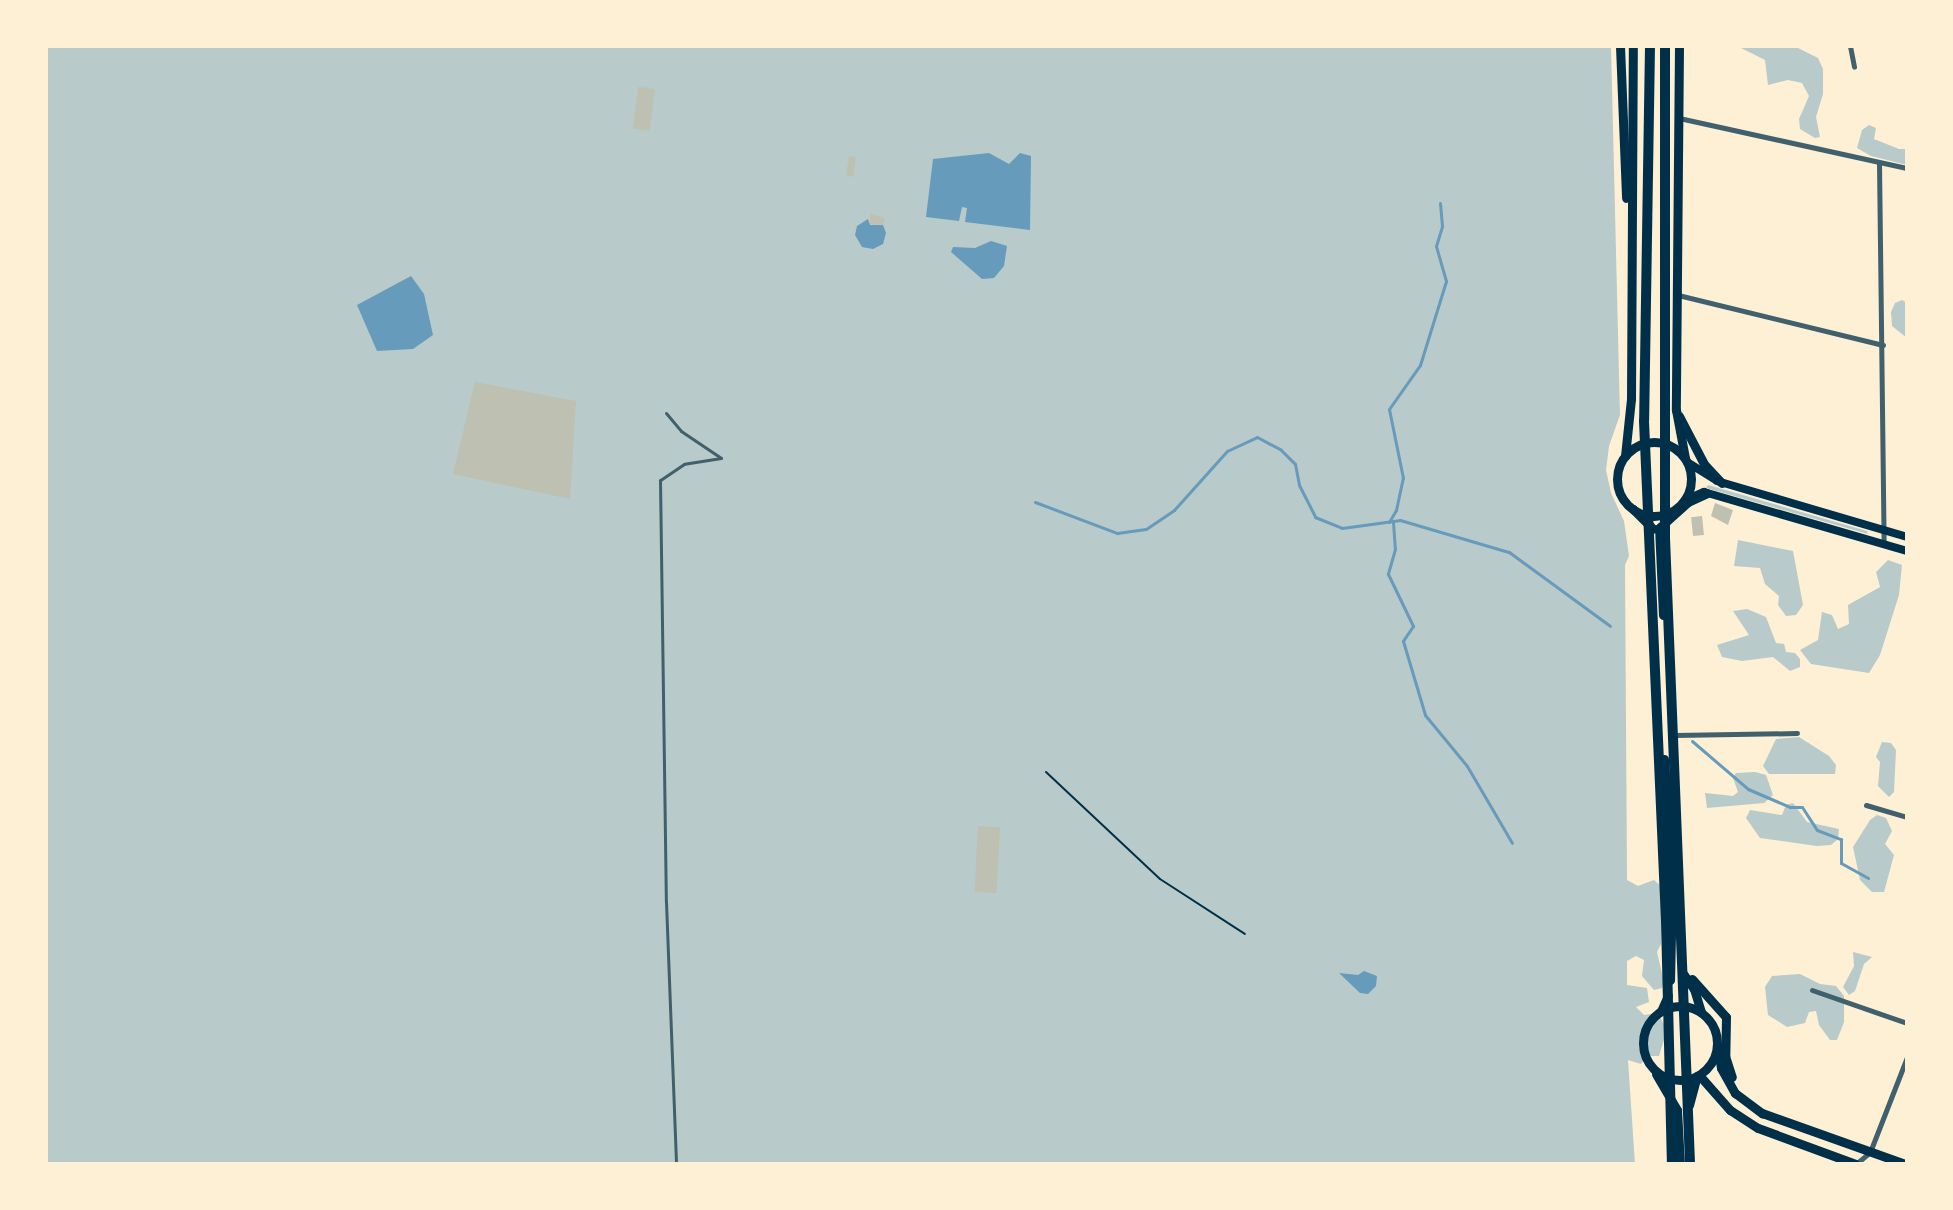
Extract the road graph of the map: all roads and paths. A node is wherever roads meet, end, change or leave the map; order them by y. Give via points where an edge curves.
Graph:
1 (1620, 46) edge
2 (1633, 46) edge
3 (1650, 46) edge
4 (1665, 46) edge
5 (1679, 46) edge
6 (1850, 46) edge
7 (1854, 67) dead end
8 (1678, 118) junction
9 (1879, 163) junction
10 (1907, 168) edge
11 (1631, 242) junction
12 (1676, 295) junction
13 (1883, 345) junction
14 (1676, 410) junction
15 (666, 413) dead end
16 (1625, 456) junction
17 (1686, 460) junction
18 (1722, 483) junction
19 (1707, 493) joint
20 (1680, 507) junction
21 (1633, 509) junction
22 (1884, 530) junction
23 (1907, 537) edge
24 (1884, 545) junction
25 (1907, 551) edge
26 (1797, 733) dead end
27 (1668, 735) junction
28 (1046, 772) dead end
29 (1866, 805) dead end
30 (1907, 817) edge
31 (1245, 934) dead end
32 (1679, 968) junction
33 (1812, 990) dead end
34 (1661, 1011) junction
35 (1701, 1012) junction
36 (1907, 1023) edge
37 (1717, 1045) junction
38 (1907, 1057) edge
39 (1654, 1070) junction
40 (1698, 1076) junction
41 (1762, 1113) junction
42 (1870, 1152) junction
43 (676, 1164) edge
44 (1672, 1164) edge
45 (1685, 1164) edge
46 (1856, 1164) edge
47 (1905, 1164) edge

1 - 11 highway
2 - 11 highway
3 - 44 highway via 1644,421
4 - 45 highway via 1665,538
5 - 8 highway
6 - 7 street
8 - 9 street
8 - 12 highway
9 - 10 street
9 - 13 street
11 - 16 highway via 1631,399
12 - 13 street
12 - 14 highway
13 - 22 street
14 - 17 highway
14 - 18 highway via 1704,464
15 - 43 lane via 681,431 721,458 684,464 660,480
16 - 17 highway via 1655,441 1677,449
16 - 21 highway via 1618,484
17 - 18 main road
17 - 20 highway via 1691,482
18 - 22 main road
19 - 20 highway
19 - 24 main road
20 - 21 highway via 1650,516
20 - 27 highway via 1659,528
21 - 34 highway via 1653,529 1672,887 1672,968
22 - 23 main road
22 - 24 street
24 - 25 main road
26 - 27 street
27 - 32 highway
28 - 31 path via 1160,879
29 - 30 street
32 - 35 highway via 1694,989
32 - 41 highway via 1722,1010 1728,1029 1728,1070
33 - 36 street
34 - 35 highway via 1683,1006
34 - 39 highway via 1648,1023 1643,1038
35 - 37 highway via 1713,1026
37 - 40 highway via 1714,1059
37 - 41 highway via 1721,1068 1735,1093
38 - 42 street
39 - 40 highway via 1672,1079
39 - 45 highway via 1677,1110
40 - 45 highway via 1684,1126
40 - 46 highway via 1730,1110 1758,1128
41 - 42 highway
42 - 46 street
42 - 47 highway

